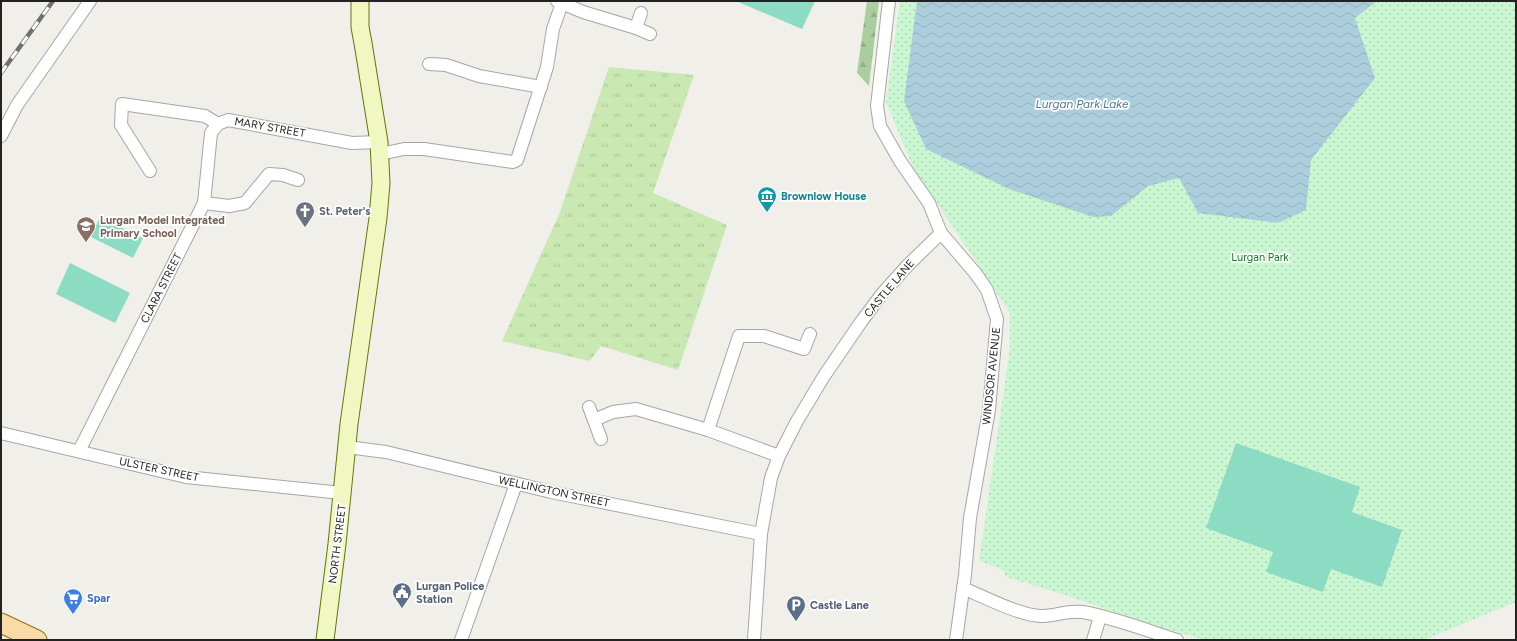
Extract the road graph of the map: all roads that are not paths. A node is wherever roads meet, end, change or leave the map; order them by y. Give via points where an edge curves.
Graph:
1 (90, 1) edge
2 (360, 1) edge
3 (888, 1) edge
4 (560, 2) edge
5 (641, 13) dead end
6 (636, 28) junction
7 (650, 34) dead end
8 (429, 64) dead end
9 (541, 87) junction
10 (218, 124) junction
11 (1, 136) edge
12 (380, 148) junction
13 (150, 171) dead end
14 (298, 180) dead end
15 (204, 202) junction
16 (940, 233) junction
17 (810, 334) dead end
18 (589, 407) dead end
19 (594, 420) junction
20 (708, 430) junction
21 (1, 432) edge
22 (601, 439) dead end
23 (346, 448) junction
24 (79, 450) junction
25 (779, 456) junction
26 (516, 484) junction
27 (342, 493) junction
28 (761, 534) junction
29 (963, 588) junction
30 (1100, 617) junction
31 (1, 623) edge
32 (1163, 638) edge
33 (37, 640) edge
34 (325, 640) edge
35 (461, 640) edge
36 (754, 640) edge
37 (956, 640) edge
38 (1093, 640) edge
39 (1177, 640) edge

1 - 11 street via 17,105
2 - 12 main road, NORTH STREET via 362,38
3 - 16 street, WINDSOR AVENUE via 876,106 880,126 929,203
4 - 6 street via 583,12
4 - 9 street, MARY STREET
5 - 6 street
6 - 7 street
8 - 9 street via 446,65 479,76
9 - 12 street, MARY STREET via 517,160 513,162 424,149
10 - 12 street, MARY STREET via 228,120
10 - 13 street via 205,116 122,104 121,125
10 - 15 street, MARY STREET via 211,133
12 - 23 main road, NORTH STREET via 378,218
14 - 15 street via 270,174 245,203 229,206
15 - 24 street, CLARA STREET
16 - 25 street, CASTLE LANE via 882,294 861,322 824,376
16 - 29 street, WINDSOR AVENUE via 987,290 998,319 989,410 970,518
17 - 20 street via 804,349 764,336 739,336
18 - 19 street
19 - 20 street via 613,412 636,409
19 - 22 street
20 - 25 street
21 - 24 street, ULSTER STREET
23 - 26 street, WELLINGTON STREET via 386,452
23 - 27 main road, NORTH STREET
24 - 27 street, ULSTER STREET via 186,477
25 - 28 street, CASTLE LANE via 771,478
26 - 28 street, WELLINGTON STREET
26 - 35 street
27 - 34 main road, NORTH STREET
28 - 36 street, CASTLE LANE
29 - 30 street via 1026,614 1041,616 1067,611
29 - 37 street, WINDSOR AVENUE
30 - 32 street
30 - 38 street
31 - 33 main road
32 - 39 street

